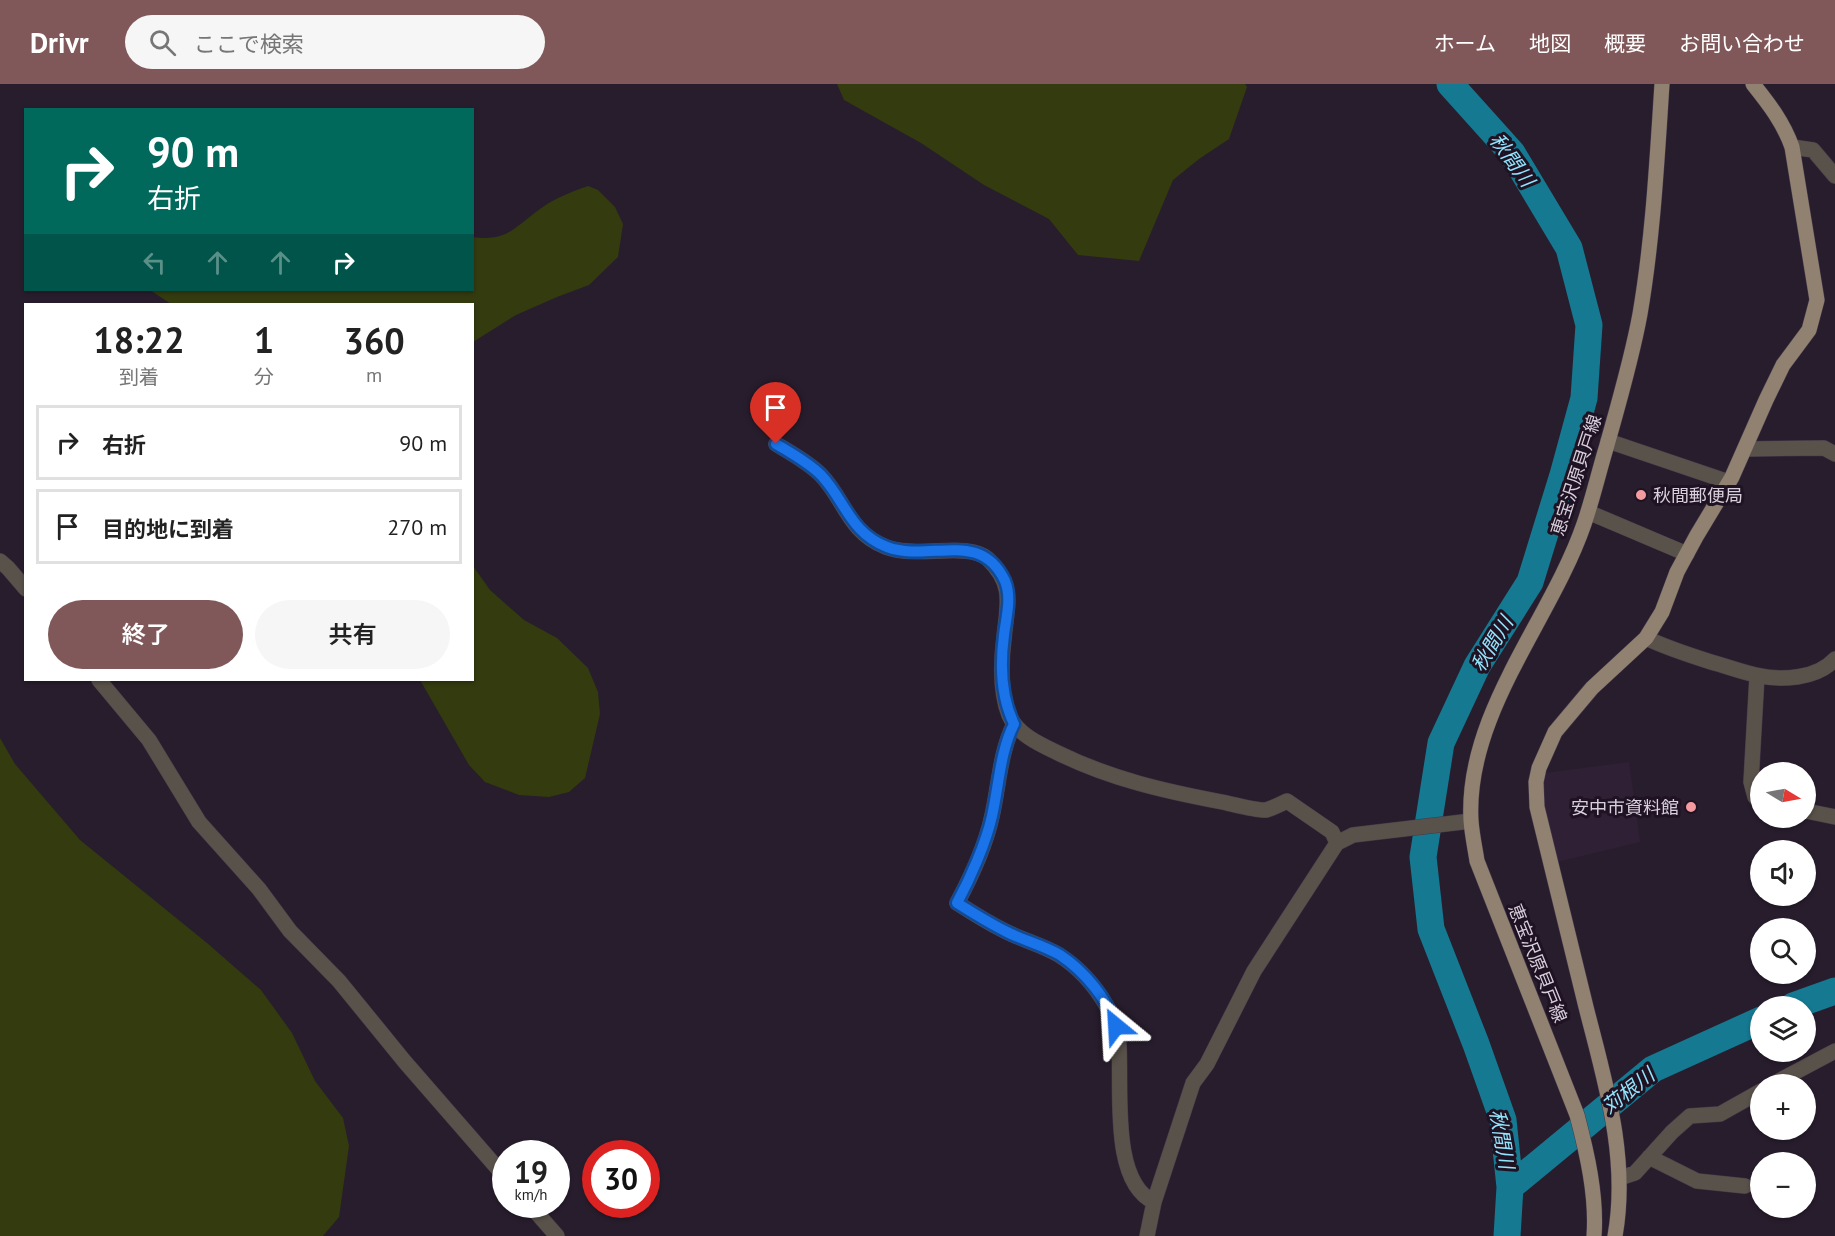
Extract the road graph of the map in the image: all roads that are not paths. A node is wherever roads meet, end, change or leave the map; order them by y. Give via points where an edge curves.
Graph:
1 (1662, 84) edge
2 (1753, 84) edge
3 (1792, 147) junction
4 (1835, 176) edge
5 (1608, 441) junction
6 (776, 444) dead end
7 (1745, 449) junction
8 (1835, 454) edge
9 (1729, 482) junction
10 (1588, 512) junction
11 (1687, 554) junction
12 (0, 561) edge
13 (24, 587) edge
14 (1646, 638) junction
15 (1835, 659) edge
16 (1757, 676) junction
17 (100, 681) edge
18 (1014, 724) junction
19 (1752, 762) edge
20 (1816, 813) edge
21 (1835, 817) edge
22 (1471, 821) junction
23 (1337, 843) junction
24 (1835, 1051) edge
25 (1792, 1074) edge
26 (1750, 1097) edge
27 (1649, 1157) junction
28 (492, 1162) edge
29 (1620, 1178) junction
30 (1745, 1186) dead end
31 (1154, 1202) junction
32 (541, 1218) edge
33 (557, 1236) edge
34 (1147, 1236) edge
35 (1594, 1236) edge
36 (1615, 1236) edge

1 - 5 main road, 恵宝沢原貝戸線 via 1653,212 1640,313
2 - 3 main road, 恵宝沢原貝戸線 via 1773,109
3 - 4 street via 1813,150
3 - 7 main road, 恵宝沢原貝戸線 via 1817,300 1809,330 1783,365
5 - 9 street
5 - 10 main road, 恵宝沢原貝戸線
6 - 18 street via 820,474 861,531 884,546 913,552 968,550 988,560 1008,592 1002,657 1004,697
7 - 8 street via 1824,448
7 - 9 main road, 恵宝沢原貝戸線
9 - 11 main road, 恵宝沢原貝戸線
10 - 11 street
10 - 22 main road, 恵宝沢原貝戸線 via 1486,728 1473,778
11 - 14 main road, 恵宝沢原貝戸線
12 - 13 street
14 - 16 street
14 - 29 main road, 恵宝沢原貝戸線 via 1592,688 1555,732 1536,782 1537,807 1613,1118
15 - 16 street via 1821,670 1807,674
16 - 19 street
17 - 28 street via 149,740 200,822
18 - 23 street via 1052,750 1134,783 1265,810 1287,801 1332,832
18 - 31 street via 1007,739 992,818 957,903 1003,930 1059,955 1082,974 1105,1003 1118,1033 1119,1113 1130,1173 1146,1198
20 - 21 street
22 - 23 street via 1353,835
22 - 35 main road, 恵宝沢原貝戸線 via 1477,861 1577,1115 1594,1211
23 - 31 street via 1254,971 1207,1064 1193,1083
24 - 25 street
26 - 27 street via 1720,1114 1690,1116
27 - 29 street via 1635,1173
27 - 30 street via 1697,1181
29 - 36 main road
31 - 34 street
32 - 33 street

